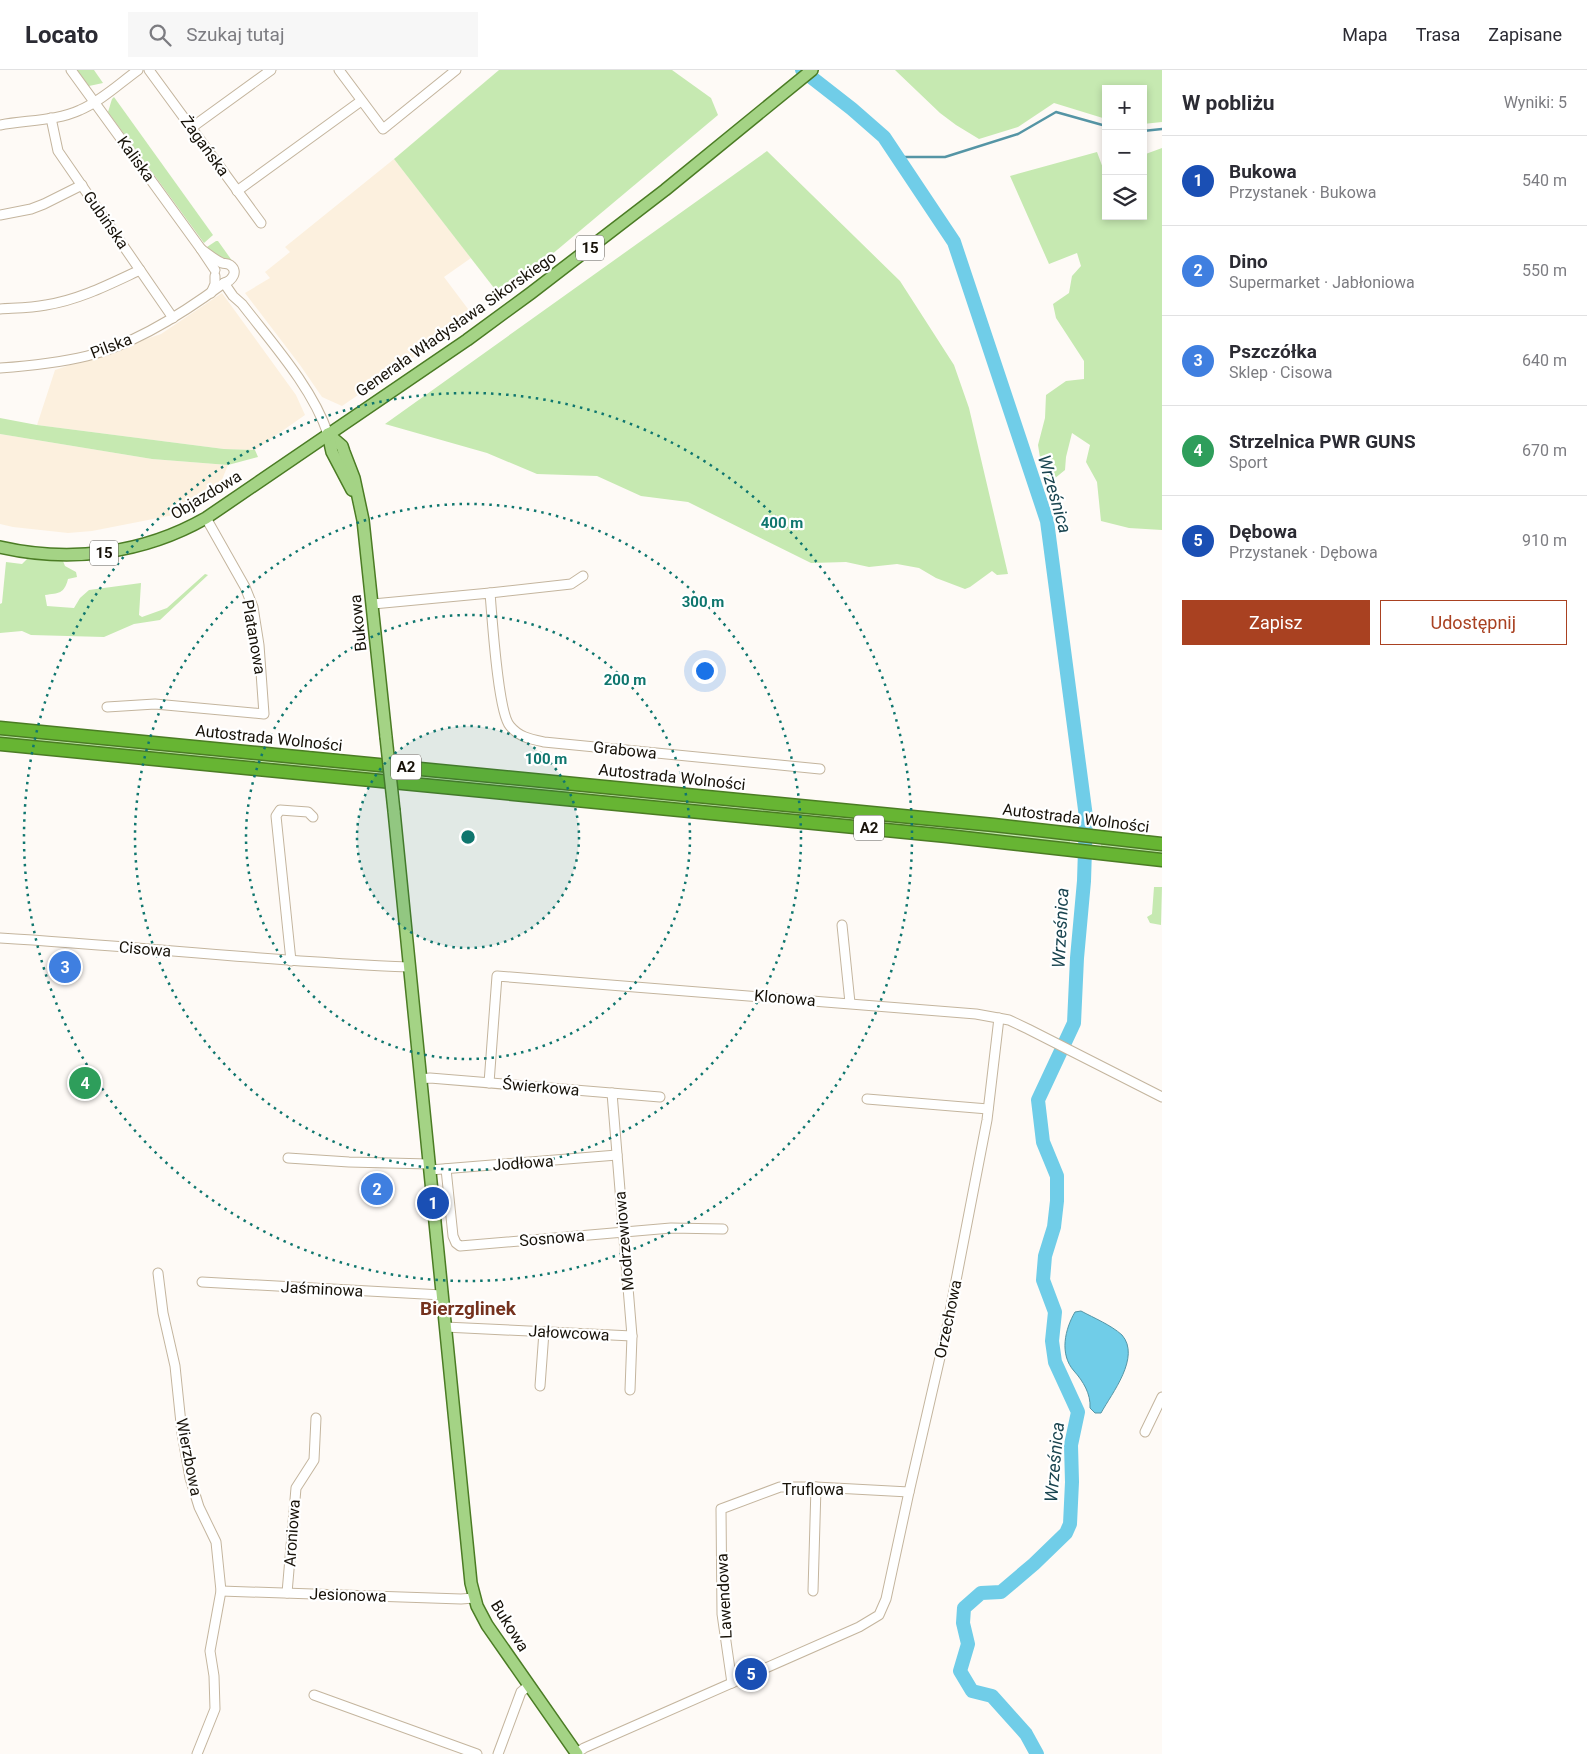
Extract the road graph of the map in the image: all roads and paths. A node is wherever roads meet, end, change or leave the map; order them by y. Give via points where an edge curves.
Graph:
1 (71, 70) edge
2 (138, 70) edge
3 (149, 70) edge
4 (271, 70) edge
5 (339, 70) edge
6 (456, 70) edge
7 (812, 70) edge
8 (361, 101) junction
9 (95, 102) junction
10 (51, 118) junction
11 (0, 125) edge
12 (191, 128) junction
13 (82, 185) junction
14 (237, 191) junction
15 (0, 215) edge
16 (260, 223) dead end
17 (202, 249) junction
18 (223, 263) junction
19 (140, 270) junction
20 (215, 273) junction
21 (228, 281) junction
22 (211, 293) junction
23 (0, 309) edge
24 (173, 318) junction
25 (0, 368) edge
26 (328, 434) junction
27 (206, 518) junction
28 (0, 547) edge
29 (583, 576) dead end
30 (490, 593) junction
31 (373, 604) junction
32 (106, 707) dead end
33 (0, 728) edge
34 (0, 744) edge
35 (820, 769) dead end
36 (313, 817) dead end
37 (1162, 844) edge
38 (1162, 860) edge
39 (842, 925) dead end
40 (0, 938) edge
41 (291, 961) junction
42 (410, 967) junction
43 (850, 1003) junction
44 (999, 1018) junction
45 (421, 1079) junction
46 (489, 1083) junction
47 (612, 1093) junction
48 (660, 1097) dead end
49 (1162, 1097) edge
50 (866, 1099) dead end
51 (988, 1109) junction
52 (617, 1155) junction
53 (288, 1158) dead end
54 (429, 1167) junction
55 (446, 1169) junction
56 (723, 1229) dead end
57 (623, 1232) junction
58 (158, 1273) dead end
59 (202, 1282) dead end
60 (442, 1295) junction
61 (445, 1326) junction
62 (544, 1332) junction
63 (632, 1336) junction
64 (540, 1386) dead end
65 (630, 1390) dead end
66 (1162, 1397) edge
67 (316, 1418) dead end
68 (1145, 1432) dead end
69 (816, 1487) junction
70 (909, 1492) junction
71 (721, 1509) joint
72 (221, 1591) junction
73 (813, 1591) dead end
74 (287, 1593) junction
75 (474, 1598) junction
76 (732, 1683) junction
77 (528, 1686) junction
78 (314, 1695) dead end
79 (196, 1754) edge
80 (477, 1754) edge
81 (498, 1754) edge
82 (577, 1754) edge

1 - 9 street, Kaliska
2 - 9 street
3 - 12 street, Żagańska
4 - 12 street
5 - 8 street
6 - 8 street via 383,129
7 - 26 main road, Generała Władysława Sikorskiego / 15 via 543,284
8 - 14 street
9 - 10 street
9 - 17 street, Kaliska
10 - 11 street
10 - 13 street, Gubińska via 58,151
12 - 14 street, Żagańska
13 - 15 street via 31,209
13 - 19 street, Gubińska
14 - 16 street, Żagańska
17 - 18 street, Kaliska
17 - 20 street, Kaliska
18 - 20 street
18 - 21 street via 232,267 234,273
19 - 23 street via 61,302
19 - 24 street, Gubińska
20 - 21 street via 219,281
20 - 22 street
21 - 22 street, Pilska
21 - 26 street via 233,296 305,388
22 - 24 street, Pilska
24 - 25 street, Pilska via 88,356
26 - 27 main road, Objazdowa / 15
26 - 31 main road, Bukowa via 342,446 354,478
27 - 28 main road, Objazdowa / 15 via 135,547 96,554 56,556
27 - 32 street, Platanowa via 252,608 264,714 155,704
29 - 30 street via 571,584
30 - 31 street
30 - 35 street, Grabowa via 502,706 508,724 520,736 544,742
31 - 42 main road, Bukowa, bridge
33 - 37 highway, Autostrada Wolności / A2
34 - 38 highway, Autostrada Wolności / A2
36 - 41 street via 308,812 280,810 276,816
39 - 43 street
40 - 41 street, Cisowa
41 - 42 street, Cisowa
42 - 45 main road, Bukowa
43 - 44 street, Klonowa
43 - 46 street, Klonowa via 497,976
44 - 49 street, Klonowa via 1009,1020
44 - 51 street, Orzechowa
45 - 46 street, Świerkowa
45 - 54 main road, Bukowa
46 - 47 street, Świerkowa
47 - 48 street, Świerkowa
47 - 52 street, Modrzewiowa
50 - 51 street
51 - 70 street, Orzechowa via 948,1326
52 - 55 street, Jodłowa
52 - 57 street, Modrzewiowa
53 - 54 street, Jodłowa
54 - 55 street, Jodłowa
54 - 60 main road, Bukowa
55 - 57 street, Sosnowa via 453,1236 460,1246
56 - 57 street, Sosnowa via 671,1228
57 - 63 street, Modrzewiowa
58 - 72 street, Wierzbowa via 163,1313 176,1366 190,1478 199,1507 216,1542
59 - 60 street, Jaśminowa
60 - 61 main road, Bukowa
61 - 62 street, Jałowcowa
61 - 75 main road, Bukowa
62 - 63 street, Jałowcowa
62 - 64 street
63 - 65 street, Modrzewiowa
66 - 68 street
67 - 74 street, Aroniowa via 314,1460 296,1488
69 - 70 street, Truflowa
69 - 71 street, Truflowa via 780,1487
69 - 73 street
70 - 76 street, Orzechowa via 886,1599 879,1615
71 - 76 street, Lawendowa via 722,1614
72 - 74 street, Jesionowa
72 - 79 street, Wierzbowa via 210,1651 215,1709
74 - 75 street, Jesionowa
75 - 77 main road, Bukowa via 487,1625
76 - 82 street via 584,1748
77 - 81 street via 521,1692
77 - 82 main road, Bukowa
78 - 80 street

